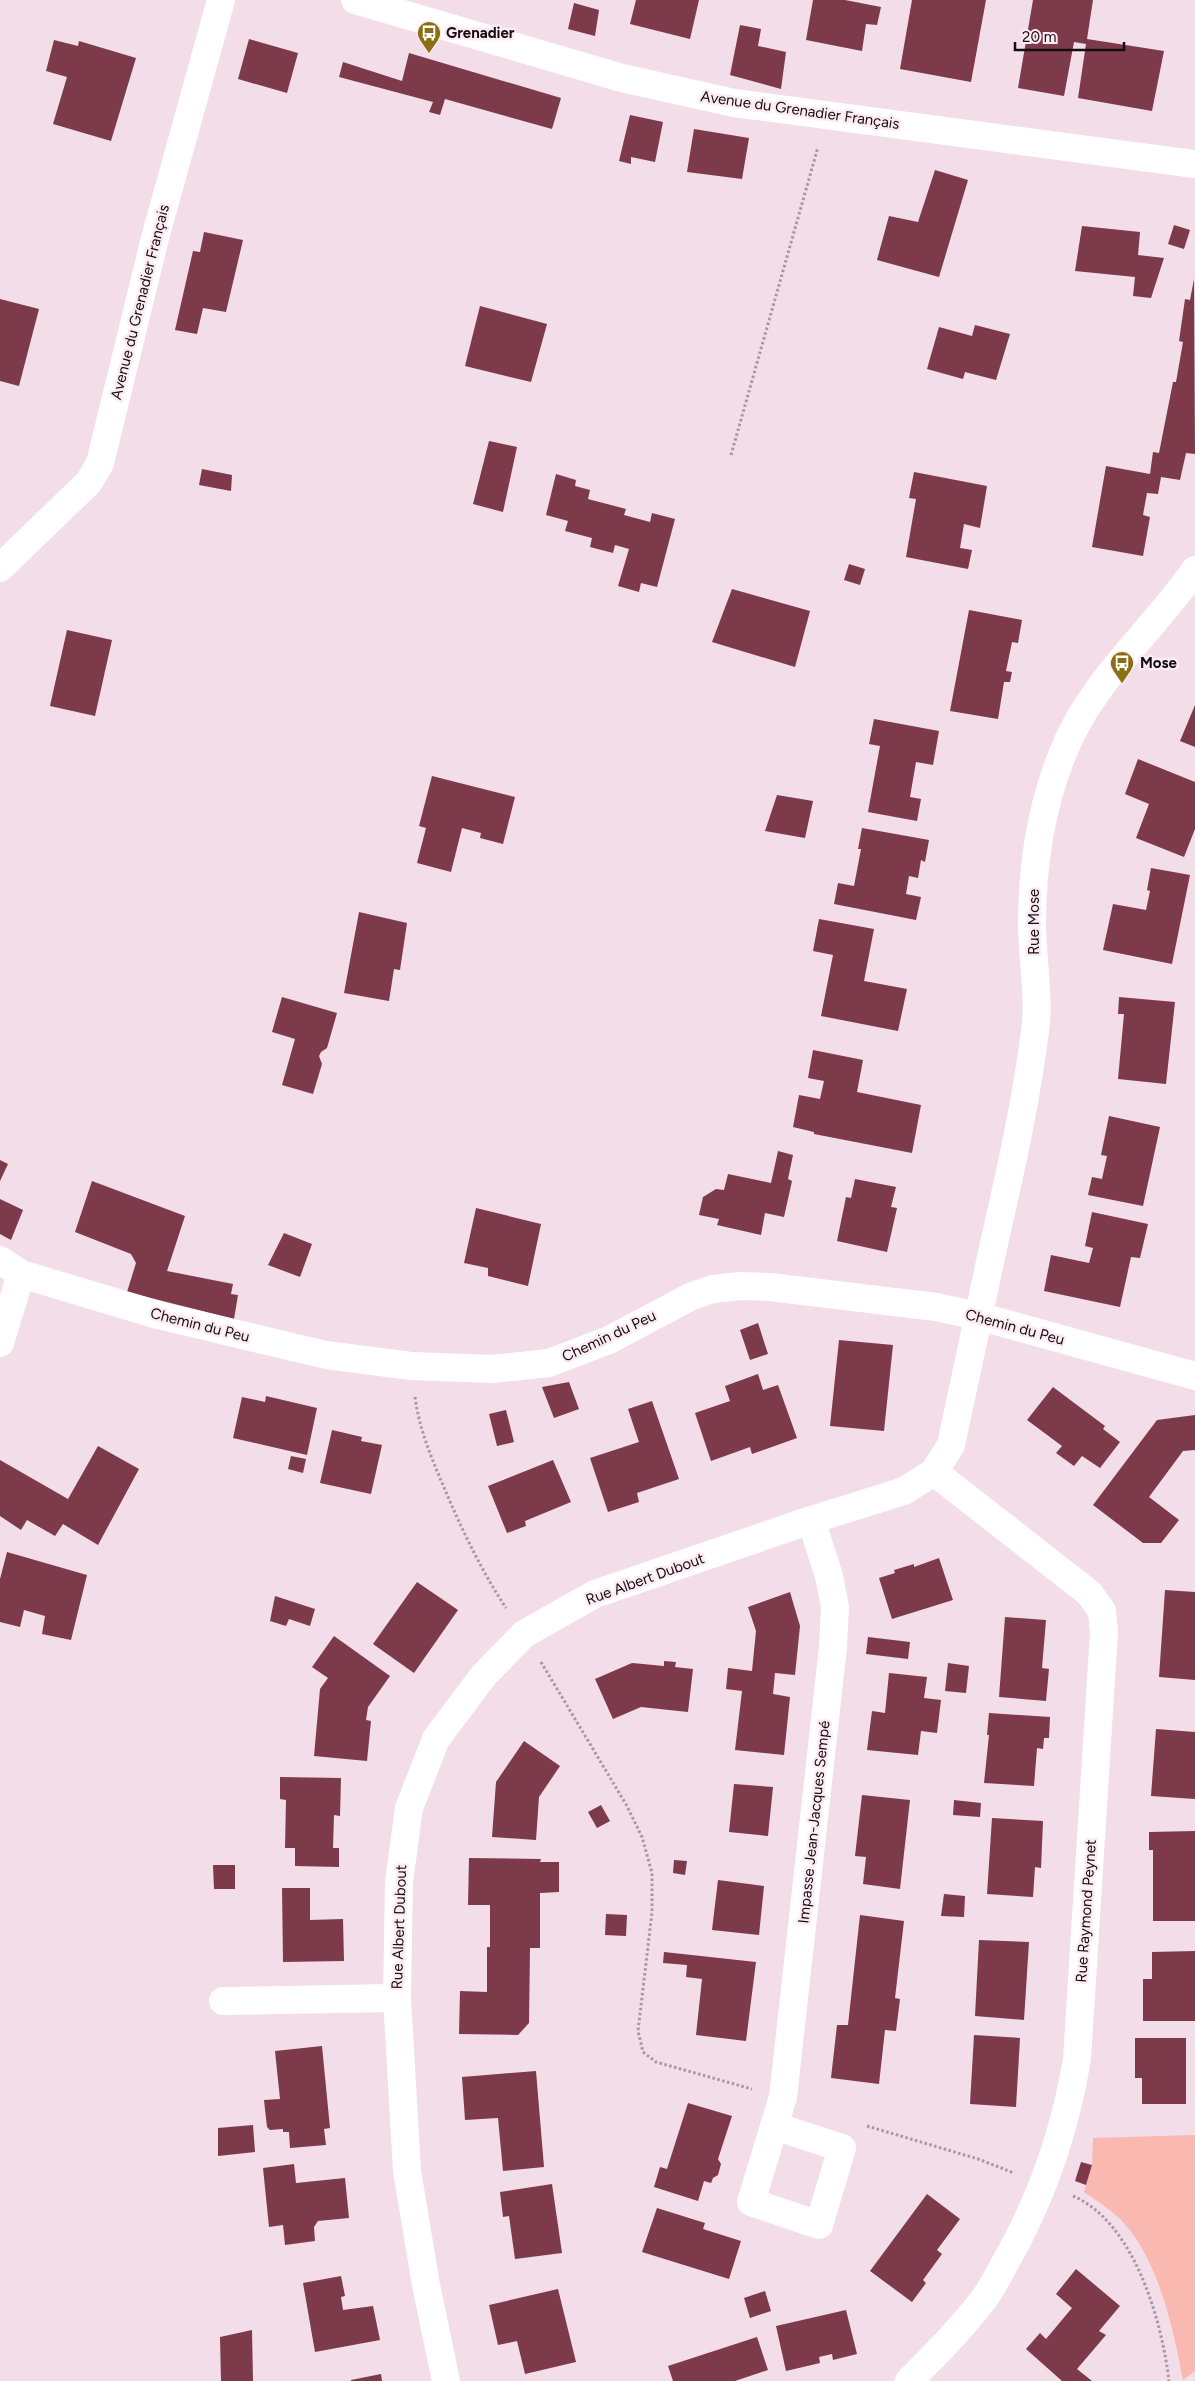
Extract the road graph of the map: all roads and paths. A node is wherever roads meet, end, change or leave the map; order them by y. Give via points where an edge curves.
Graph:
1 (221, 0) edge
2 (355, 0) edge
3 (827, 115) junction
4 (1195, 164) edge
5 (731, 454) dead end
6 (0, 568) edge
7 (1195, 570) edge
8 (10, 1267) edge
9 (978, 1316) junction
10 (0, 1343) edge
11 (411, 1366) junction
12 (1195, 1376) edge
13 (934, 1472) junction
14 (811, 1520) junction
15 (524, 1634) junction
16 (397, 1998) junction
17 (222, 2001) dead end
18 (783, 2097) junction
19 (860, 2123) dead end
20 (774, 2126) dead end
21 (1043, 2184) junction
22 (446, 2381) edge
23 (909, 2381) edge
24 (1169, 2381) edge

1 - 6 street, Avenue du Grenadier Français via 155,238 100,462 89,482
2 - 3 street, Avenue du Grenadier Français via 622,78 734,103
3 - 4 street, Avenue du Grenadier Français
3 - 5 path
7 - 9 street, Rue Mose via 1175,600 1110,672 1089,701 1062,753 1047,797 1036,848 1032,925 1036,1019 1026,1101
8 - 10 street, Chemin du Peu
8 - 11 street, Chemin du Peu via 158,1315 326,1355
9 - 11 street, Chemin du Peu via 926,1306 740,1286 713,1289 692,1296 609,1340 548,1363 492,1370
9 - 12 street, Chemin du Peu
9 - 13 street, Rue Albert Dubout via 951,1445
11 - 15 path via 418,1417 457,1520 486,1578
13 - 14 street, Rue Albert Dubout via 904,1491
13 - 21 street, Rue Raymond Peynet via 1089,1593 1102,1611 1104,1632 1077,2059 1070,2102
14 - 15 street, Rue Albert Dubout via 595,1594
14 - 18 street, Impasse Jean-Jacques Sempé via 836,1607
15 - 16 street, Rue Albert Dubout via 484,1675 436,1739 409,1808 399,1882
15 - 18 path via 627,1806 642,1837 652,1873 652,1902 638,2031 643,2052 656,2062
16 - 17 street
16 - 22 street, Rue Albert Dubout via 407,2171
18 - 20 street, Impasse Jean-Jacques Sempé
19 - 21 path via 978,2159
21 - 23 street, Rue Raymond Peynet via 1022,2233 986,2295 945,2346
21 - 24 path via 1082,2200 1109,2222 1127,2248 1150,2300 1166,2355

